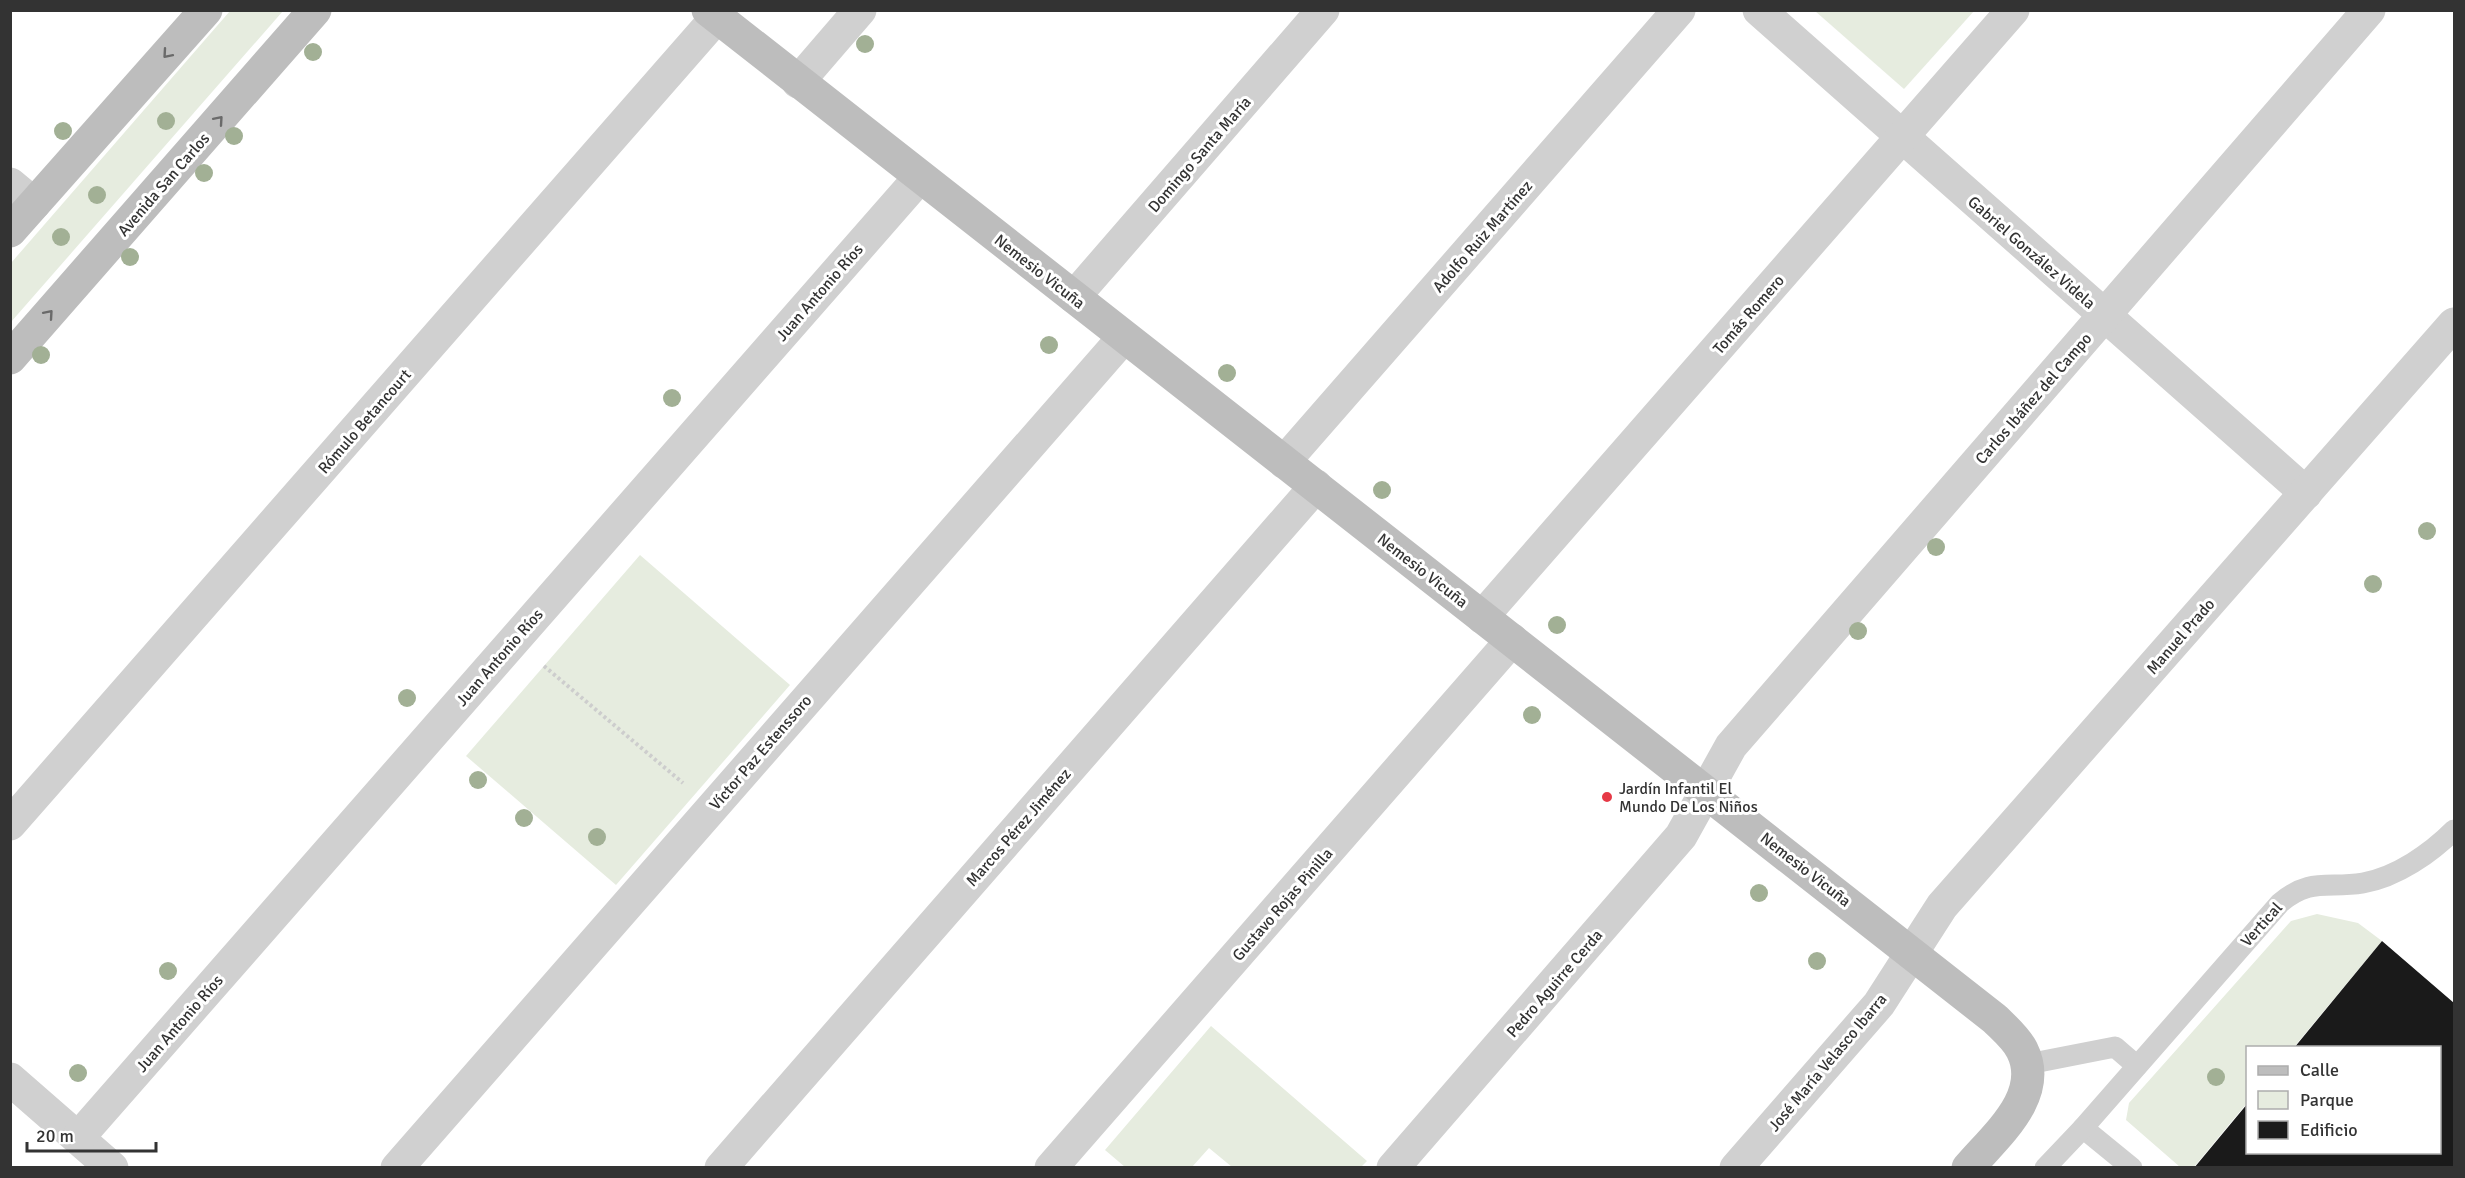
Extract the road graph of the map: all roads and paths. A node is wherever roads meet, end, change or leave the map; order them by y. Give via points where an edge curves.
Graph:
1 (206, 10) edge
2 (315, 10) edge
3 (860, 10) edge
4 (1323, 10) edge
5 (1679, 10) edge
6 (1759, 10) edge
7 (2013, 10) edge
8 (2369, 10) edge
9 (712, 14) edge
10 (798, 82) junction
11 (1902, 137) junction
12 (920, 177) junction
13 (22, 194) edge
14 (10, 231) edge
15 (1074, 297) junction
16 (2105, 315) junction
17 (2454, 324) edge
18 (1124, 336) junction
19 (10, 358) edge
20 (1284, 462) junction
21 (1316, 486) junction
22 (2306, 492) junction
23 (1482, 617) junction
24 (513, 640) junction
25 (1512, 640) junction
26 (1706, 791) junction
27 (712, 807) junction
28 (10, 824) edge
29 (2454, 830) edge
30 (1912, 952) junction
31 (2028, 1064) junction
32 (2137, 1066) junction
33 (10, 1079) edge
34 (2084, 1128) junction
35 (78, 1138) junction
36 (112, 1167) edge
37 (397, 1167) edge
38 (721, 1167) edge
39 (1051, 1167) edge
40 (1393, 1167) edge
41 (1736, 1167) edge
42 (1968, 1167) edge
43 (2045, 1167) edge
44 (2132, 1167) edge

1 -> 13 street
19 -> 2 street, Avenida San Carlos
3 - 10 street
4 - 15 street, Domingo Santa María
5 - 20 street, Adolfo Ruiz Martínez
6 - 11 street, Gabriel González Videla
7 - 11 street, Tomás Romero
8 - 16 street, Carlos Ibáñez del Campo
9 - 10 street, Nemesio Vicuña
9 - 28 street, Rómulo Betancourt
10 - 12 street, Nemesio Vicuña
11 - 16 street, Gabriel González Videla
11 - 23 street, Tomás Romero
12 - 15 street, Nemesio Vicuña
12 - 24 street, Juan Antonio Ríos
13 - 14 street
15 - 18 street, Nemesio Vicuña
16 - 22 street, Gabriel González Videla
16 - 26 street, Carlos Ibáñez del Campo via 1731,746
17 - 22 street, Manuel Prado
18 - 20 street, Nemesio Vicuña
18 - 27 street, Víctor Paz Estenssoro
20 - 21 street, Nemesio Vicuña
21 - 23 street, Nemesio Vicuña
21 - 38 street, Marcos Pérez Jiménez
22 - 30 street, Manuel Prado via 1942,906
23 - 25 street, Nemesio Vicuña
24 - 27 path
24 - 35 street, Juan Antonio Ríos
25 - 26 street, Nemesio Vicuña
25 - 39 street, Gustavo Rojas Pinilla
26 - 30 street, Nemesio Vicuña
26 - 40 street, Pedro Aguirre Cerda via 1682,836
27 - 37 street, Víctor Paz Estenssoro
29 - 32 lane, Vertical via 2434,850 2365,883 2295,890
30 - 31 street, Nemesio Vicuña via 1995,1019 2022,1048
30 - 41 street, José María Velasco Ibarra via 1879,1004
31 - 32 lane via 2115,1047
31 - 42 street via 2025,1097
32 - 34 lane, Vertical
33 - 35 street
34 - 43 lane, Vertical
34 - 44 lane
35 - 36 street

